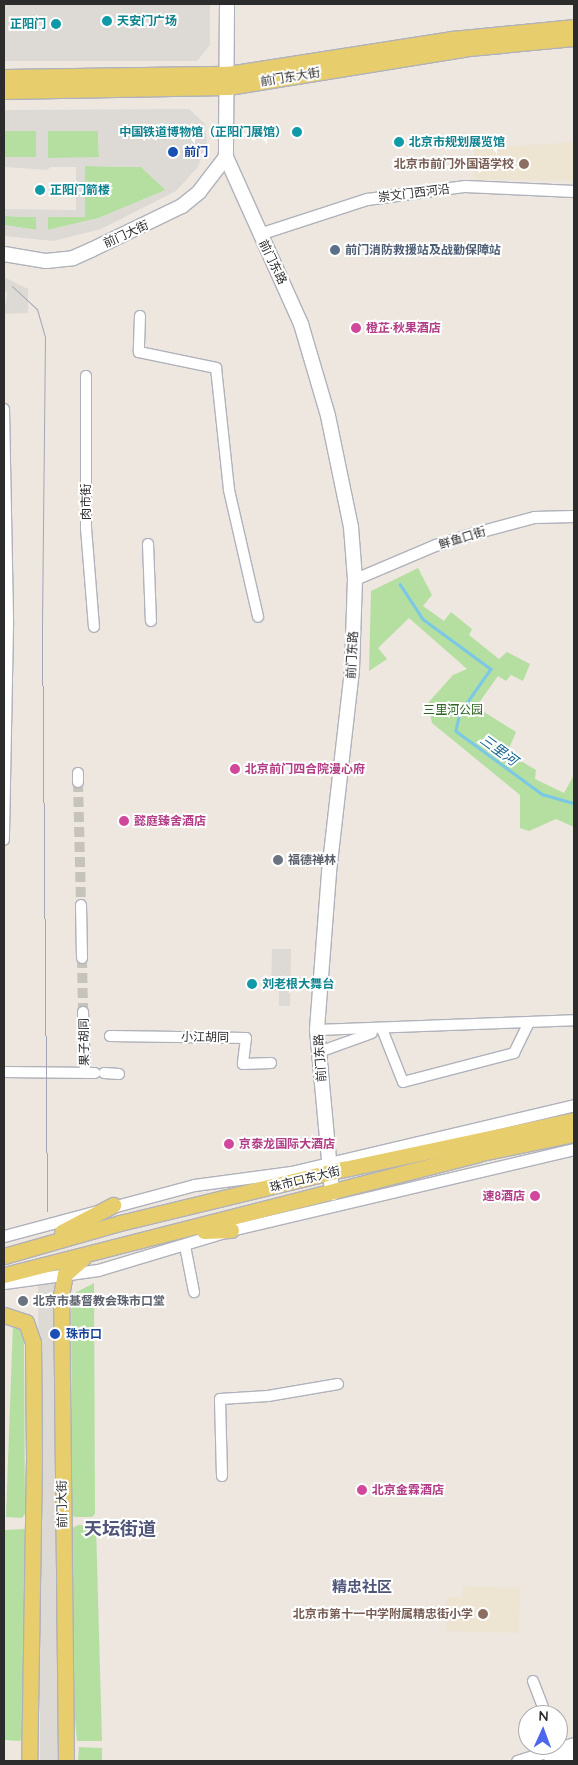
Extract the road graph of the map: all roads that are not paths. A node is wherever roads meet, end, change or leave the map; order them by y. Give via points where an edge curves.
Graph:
1 (227, 4) edge
2 (574, 27) edge
3 (574, 38) edge
4 (4, 77) edge
5 (228, 81) junction
6 (4, 91) edge
7 (226, 157) junction
8 (574, 191) edge
9 (259, 234) junction
10 (4, 254) edge
11 (140, 316) dead end
12 (86, 376) dead end
13 (4, 409) edge
14 (4, 424) edge
15 (574, 516) edge
16 (148, 544) dead end
17 (355, 579) junction
18 (258, 617) dead end
19 (151, 621) dead end
20 (94, 627) dead end
21 (4, 840) edge
22 (81, 905) tunnel mouth
23 (82, 958) tunnel mouth
24 (83, 1012) tunnel mouth
25 (529, 1022) junction
26 (573, 1023) edge
27 (382, 1029) junction
28 (317, 1030) junction
29 (110, 1036) dead end
30 (319, 1052) junction
31 (271, 1063) dead end
32 (4, 1072) edge
33 (95, 1073) junction
34 (119, 1074) dead end
35 (574, 1106) edge
36 (574, 1120) edge
37 (574, 1134) edge
38 (574, 1149) edge
39 (368, 1164) junction
40 (328, 1168) junction
41 (291, 1172) junction
42 (371, 1182) junction
43 (332, 1193) junction
44 (244, 1195) junction
45 (113, 1205) junction
46 (231, 1230) junction
47 (170, 1232) junction
48 (4, 1236) edge
49 (36, 1246) junction
50 (185, 1246) junction
51 (4, 1256) edge
52 (84, 1256) junction
53 (64, 1274) junction
54 (4, 1275) edge
55 (4, 1283) edge
56 (194, 1292) dead end
57 (4, 1315) edge
58 (338, 1384) dead end
59 (222, 1476) dead end
60 (533, 1681) dead end
61 (542, 1705) edge
62 (574, 1742) edge
63 (574, 1753) edge
64 (29, 1761) edge
65 (66, 1761) edge
66 (517, 1761) edge
67 (549, 1761) edge

1 - 5 main road
2 - 5 main road, 前门东大街 via 443,40
3 - 5 main road, 前门东大街 via 468,48
4 - 5 main road, 前门东大街
5 - 6 main road, 前门东大街
5 - 7 main road
7 - 9 main road, 前门东路
7 - 10 main road, 前门大街 via 199,192 182,206 99,247 59,260 24,260
8 - 9 street, 崇文门西河沿 via 465,186 367,199
9 - 17 main road, 前门东路 via 301,324 317,375 345,490
11 - 18 street via 139,352 216,368 229,490
12 - 20 street, 肉市街 via 86,528
13 - 14 street
14 - 21 street via 8,484
15 - 17 street, 鲜鱼口街 via 534,517 478,532 435,545
16 - 19 street
17 - 28 main road, 前门东路 via 352,670 328,873
22 - 23 street
24 - 33 street, 果子胡同
25 - 26 street
25 - 27 street
25 - 27 street via 514,1053 403,1082
27 - 28 street
27 - 30 street
28 - 30 main road, 前门东路
29 - 31 street, 小江胡同 via 246,1038 243,1064
30 - 40 main road, 前门东路
32 - 33 street
33 - 34 street
35 - 40 street, 珠市口东大街
36 - 39 main road, 珠市口东大街
37 - 42 main road, 珠市口东大街 via 477,1154
38 - 46 street
39 - 40 main road, 珠市口东大街
39 - 42 main road
40 - 41 street, 珠市口东大街
40 - 43 main road, 前门东路
40 - 44 main road, 珠市口东大街
41 - 44 main road
41 - 45 street, 珠市口东大街 via 194,1185
42 - 43 main road, 珠市口东大街
43 - 47 main road, 珠市口东大街
44 - 49 main road, 珠市口东大街
45 - 48 street, 珠市口东大街
45 - 49 main road
46 - 47 main road
46 - 50 street
47 - 52 main road, 珠市口东大街
49 - 51 main road
50 - 53 street via 98,1270
50 - 56 street
52 - 53 main road
52 - 54 main road, 珠市口东大街
53 - 55 street
53 - 65 main road, 前门大街 via 61,1296
57 - 64 main road via 26,1322 33,1342
58 - 59 street via 268,1396 220,1399
60 - 61 street
62 - 66 street
63 - 67 street

